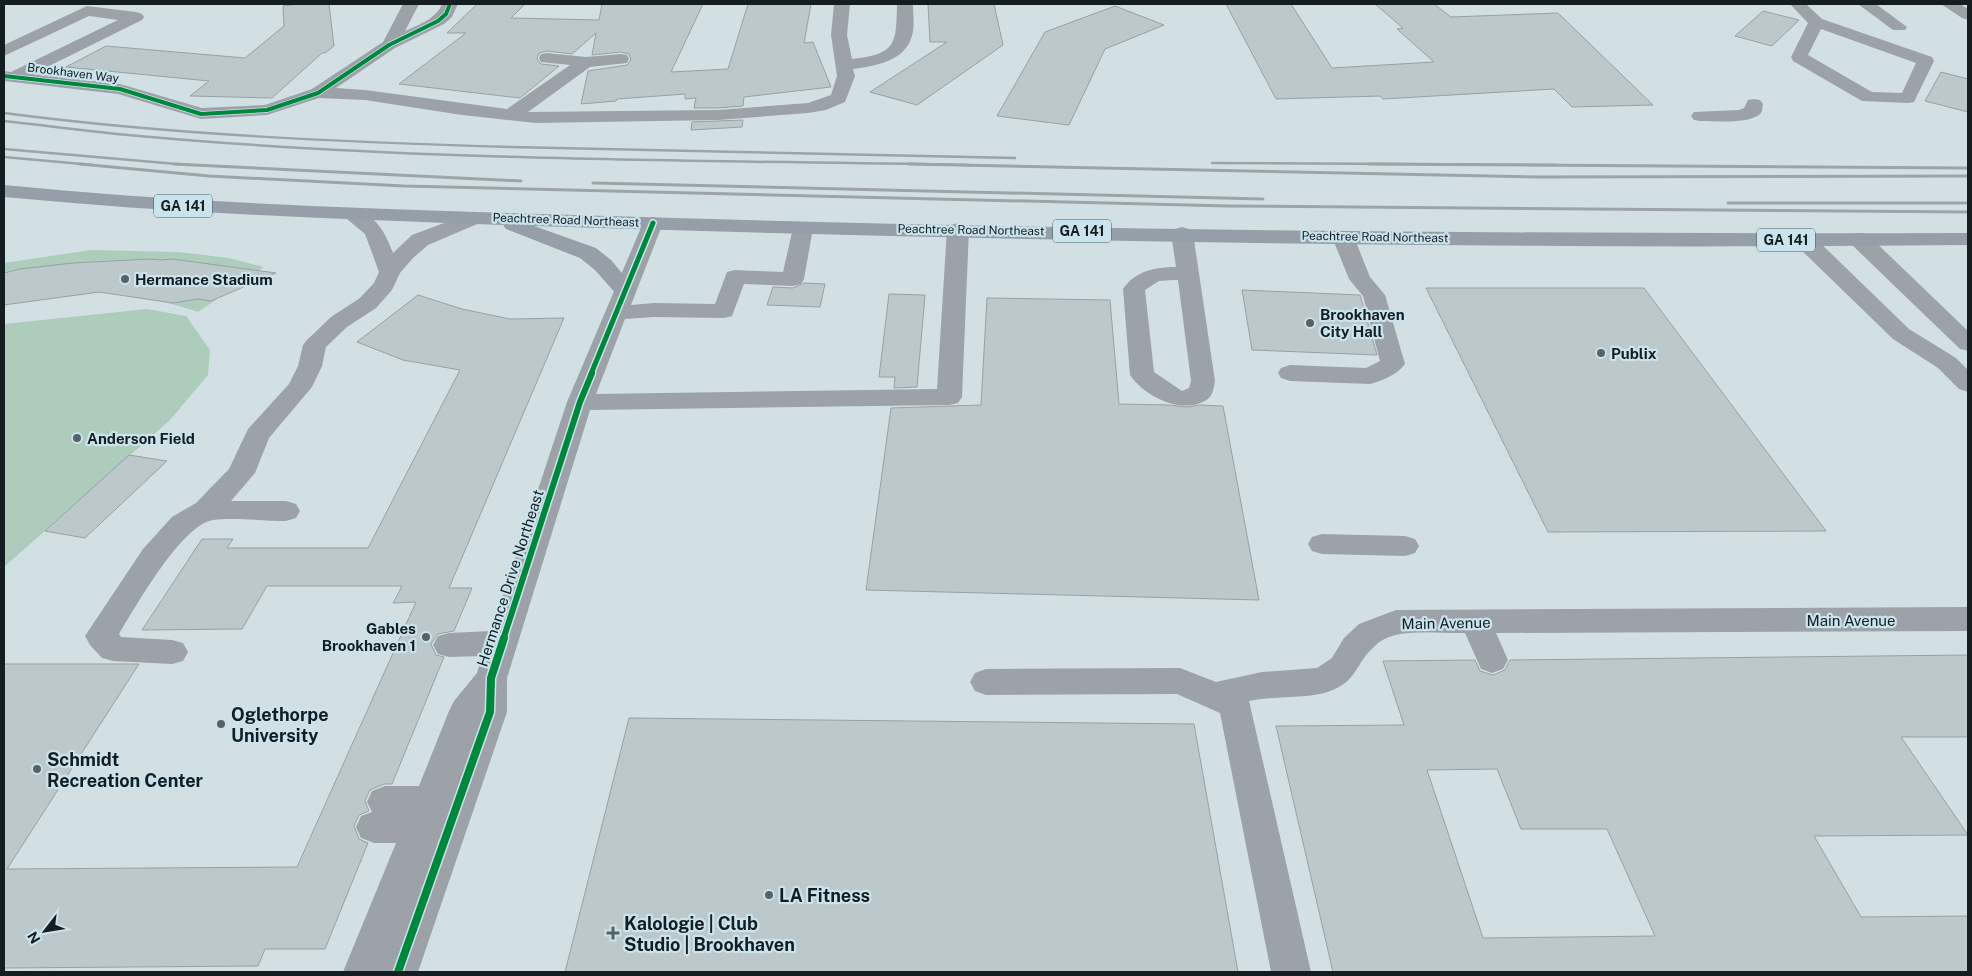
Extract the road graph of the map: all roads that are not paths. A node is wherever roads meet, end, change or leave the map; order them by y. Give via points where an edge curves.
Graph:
1 (410, 4) edge
2 (420, 4) edge
3 (450, 4) edge
4 (842, 4) edge
5 (905, 4) edge
6 (1798, 4) edge
7 (1866, 4) edge
8 (1949, 4) edge
9 (1968, 15) edge
10 (438, 21) junction
11 (1816, 22) junction
12 (1899, 26) dead end
13 (399, 31) junction
14 (4, 51) edge
15 (548, 58) dead end
16 (621, 59) dead end
17 (586, 62) junction
18 (844, 65) junction
19 (8, 76) edge
20 (318, 93) junction
21 (1754, 104) dead end
22 (511, 115) junction
23 (1700, 116) dead end
24 (10, 194) edge
25 (351, 214) junction
26 (475, 218) junction
27 (498, 218) junction
28 (653, 223) junction
29 (803, 228) junction
30 (958, 229) junction
31 (1182, 233) junction
32 (1343, 237) junction
33 (1859, 239) junction
34 (1968, 239) edge
35 (1804, 240) junction
36 (390, 272) junction
37 (1189, 274) junction
38 (620, 301) junction
39 (1968, 344) edge
40 (1290, 373) dead end
41 (1968, 384) edge
42 (580, 402) junction
43 (206, 510) junction
44 (286, 511) dead end
45 (1322, 544) dead end
46 (1405, 546) dead end
47 (1968, 619) edge
48 (1475, 622) junction
49 (502, 643) junction
50 (449, 645) dead end
51 (172, 652) dead end
52 (1492, 660) dead end
53 (491, 678) junction
54 (986, 682) dead end
55 (1214, 696) junction
56 (425, 814) junction
57 (380, 815) dead end
58 (363, 972) edge
59 (398, 972) edge
60 (1291, 972) edge

1 - 13 street, Brookhaven Way
2 - 13 street
3 - 10 street, Brookhaven Way
4 - 18 street via 840,35
5 - 18 street via 904,34 899,46 875,62
6 - 11 street
7 - 12 street
8 - 9 street
10 - 13 street, Brookhaven Way
10 - 13 street
11 - 11 street via 1799,57 1868,97 1908,98 1926,61
13 - 20 street, Brookhaven Way
14 - 19 street, Brookhaven Way via 87,11 136,17
15 - 17 street
16 - 17 street
17 - 22 street
18 - 22 street via 846,76 839,98 808,108 718,115 536,118
19 - 20 street, Brookhaven Way via 120,89 201,114 267,110
20 - 22 street via 365,95
21 - 23 street via 1753,111 1741,115
24 - 25 highway, Peachtree Road Northeast / GA 141
25 - 26 highway, Peachtree Road Northeast / GA 141
25 - 36 street via 374,231
26 - 27 highway, Peachtree Road Northeast / GA 141
26 - 36 street via 420,240
27 - 28 highway, Peachtree Road Northeast / GA 141
27 - 38 highway via 588,253 602,265
28 - 29 highway, Peachtree Road Northeast / GA 141
28 - 38 street, Hermance Drive Northeast
29 - 30 highway, Peachtree Road Northeast / GA 141
29 - 38 street via 793,278 735,277 724,311 654,310
30 - 31 highway, Peachtree Road Northeast / GA 141
30 - 42 street via 949,397
31 - 32 highway, Peachtree Road Northeast / GA 141
31 - 37 street
32 - 35 highway, Peachtree Road Northeast / GA 141
32 - 40 street via 1360,279 1374,295 1393,364 1370,376
33 - 34 highway, Peachtree Road Northeast / GA 141
33 - 35 highway, Peachtree Road Northeast / GA 141
33 - 39 street
35 - 41 street via 1901,334 1947,362
36 - 43 street via 384,285 368,303 339,322 315,345 300,387 257,435 241,473
37 - 37 street via 1158,275 1134,289 1142,375 1171,396 1184,399 1200,393 1203,380
38 - 42 street, Hermance Drive Northeast
42 - 49 street, Hermance Drive Northeast
43 - 44 street
43 - 51 street via 182,524 153,556 101,636 113,649
45 - 46 street
47 - 48 street, Main Avenue
48 - 52 street
48 - 55 street, Main Avenue via 1396,622 1370,632 1355,647 1343,667 1324,680 1262,685
49 - 50 street
49 - 53 street, Hermance Drive Northeast
53 - 56 street, Hermance Drive Northeast via 466,711
53 - 59 street, Hermance Drive Northeast via 490,712
54 - 55 street via 1180,681
55 - 60 street via 1235,705
56 - 57 street
56 - 58 street, Hermance Drive Northeast

